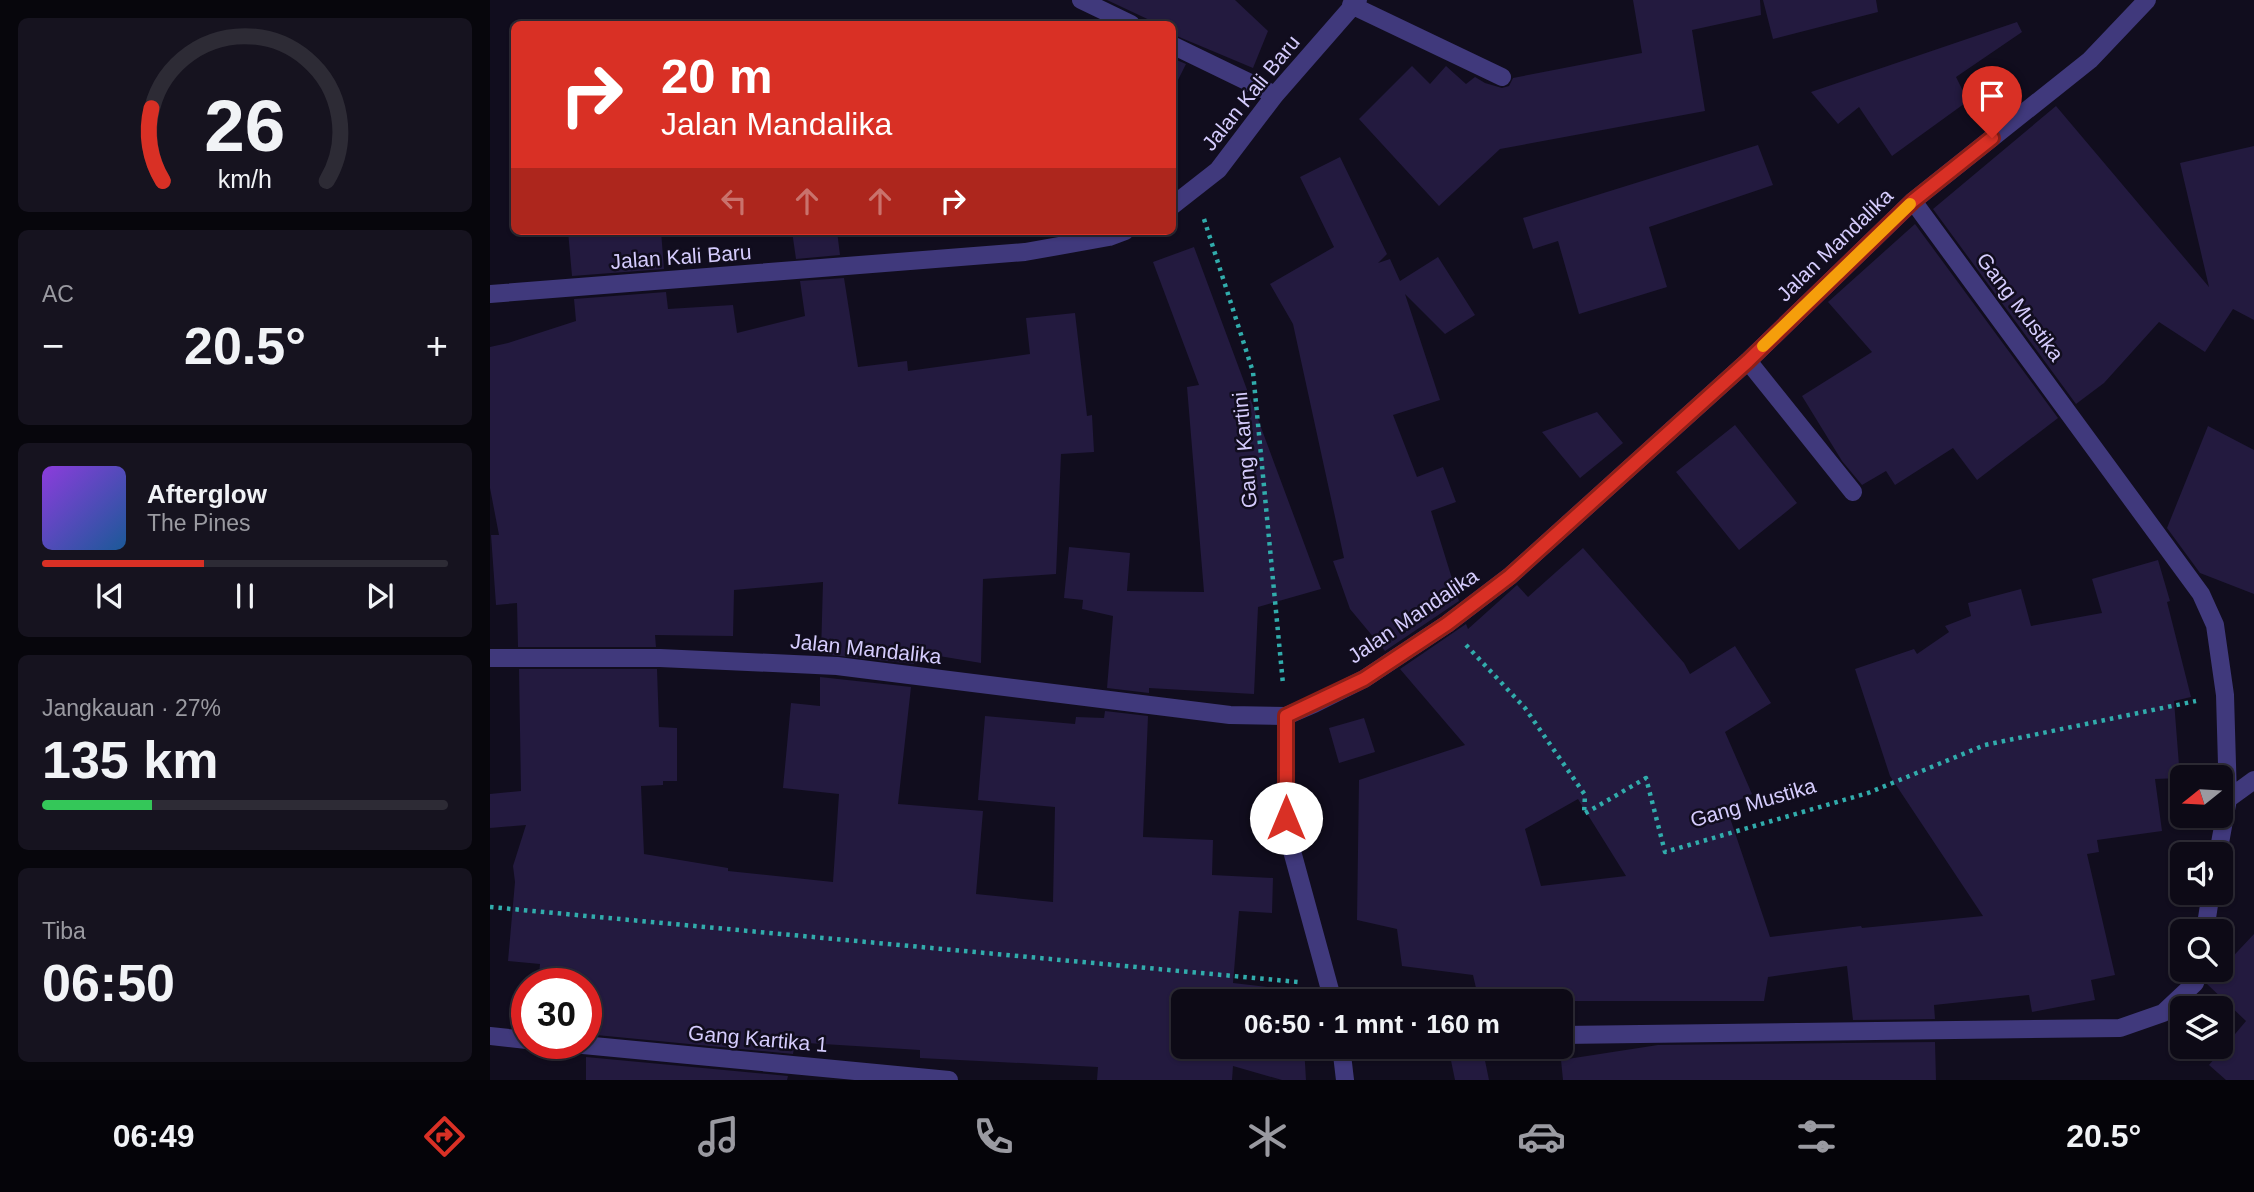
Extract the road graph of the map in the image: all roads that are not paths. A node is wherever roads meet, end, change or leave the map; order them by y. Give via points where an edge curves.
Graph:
1 (1080, 0) edge
2 (2147, 0) edge
3 (1354, 3) edge
4 (1124, 21) edge
5 (1176, 47) edge
6 (1502, 77) dead end
7 (1275, 95) junction
8 (1913, 201) junction
9 (1176, 203) edge
10 (1114, 235) edge
11 (490, 294) edge
12 (1748, 361) junction
13 (1853, 492) dead end
14 (490, 658) edge
15 (1286, 716) junction
16 (2227, 765) edge
17 (2254, 780) edge
18 (2233, 795) edge
19 (2195, 982) edge
20 (1330, 989) edge
21 (1573, 1035) edge
22 (490, 1036) edge
23 (511, 1038) edge
24 (602, 1047) edge
25 (1343, 1059) edge
26 (949, 1080) edge
27 (1345, 1080) edge

1 - 4 street
2 - 8 street, Jalan Mandalika via 2090,60
3 - 6 street
3 - 7 street, Jalan Kali Baru
5 - 7 street
7 - 9 street, Jalan Kali Baru via 1218,170
8 - 12 street, Jalan Mandalika
8 - 16 street, Gang Mustika via 2201,594 2215,625 2225,695
10 - 11 street, Jalan Kali Baru via 1025,252
12 - 13 street
12 - 15 street, Jalan Mandalika via 1510,576 1364,679
14 - 15 street, Jalan Mandalika via 660,658 837,666 1230,715
15 - 20 street via 1286,818
17 - 18 street
19 - 21 street via 2163,1013 2120,1028
22 - 23 street
24 - 26 street, Gang Kartika 1
25 - 27 street

